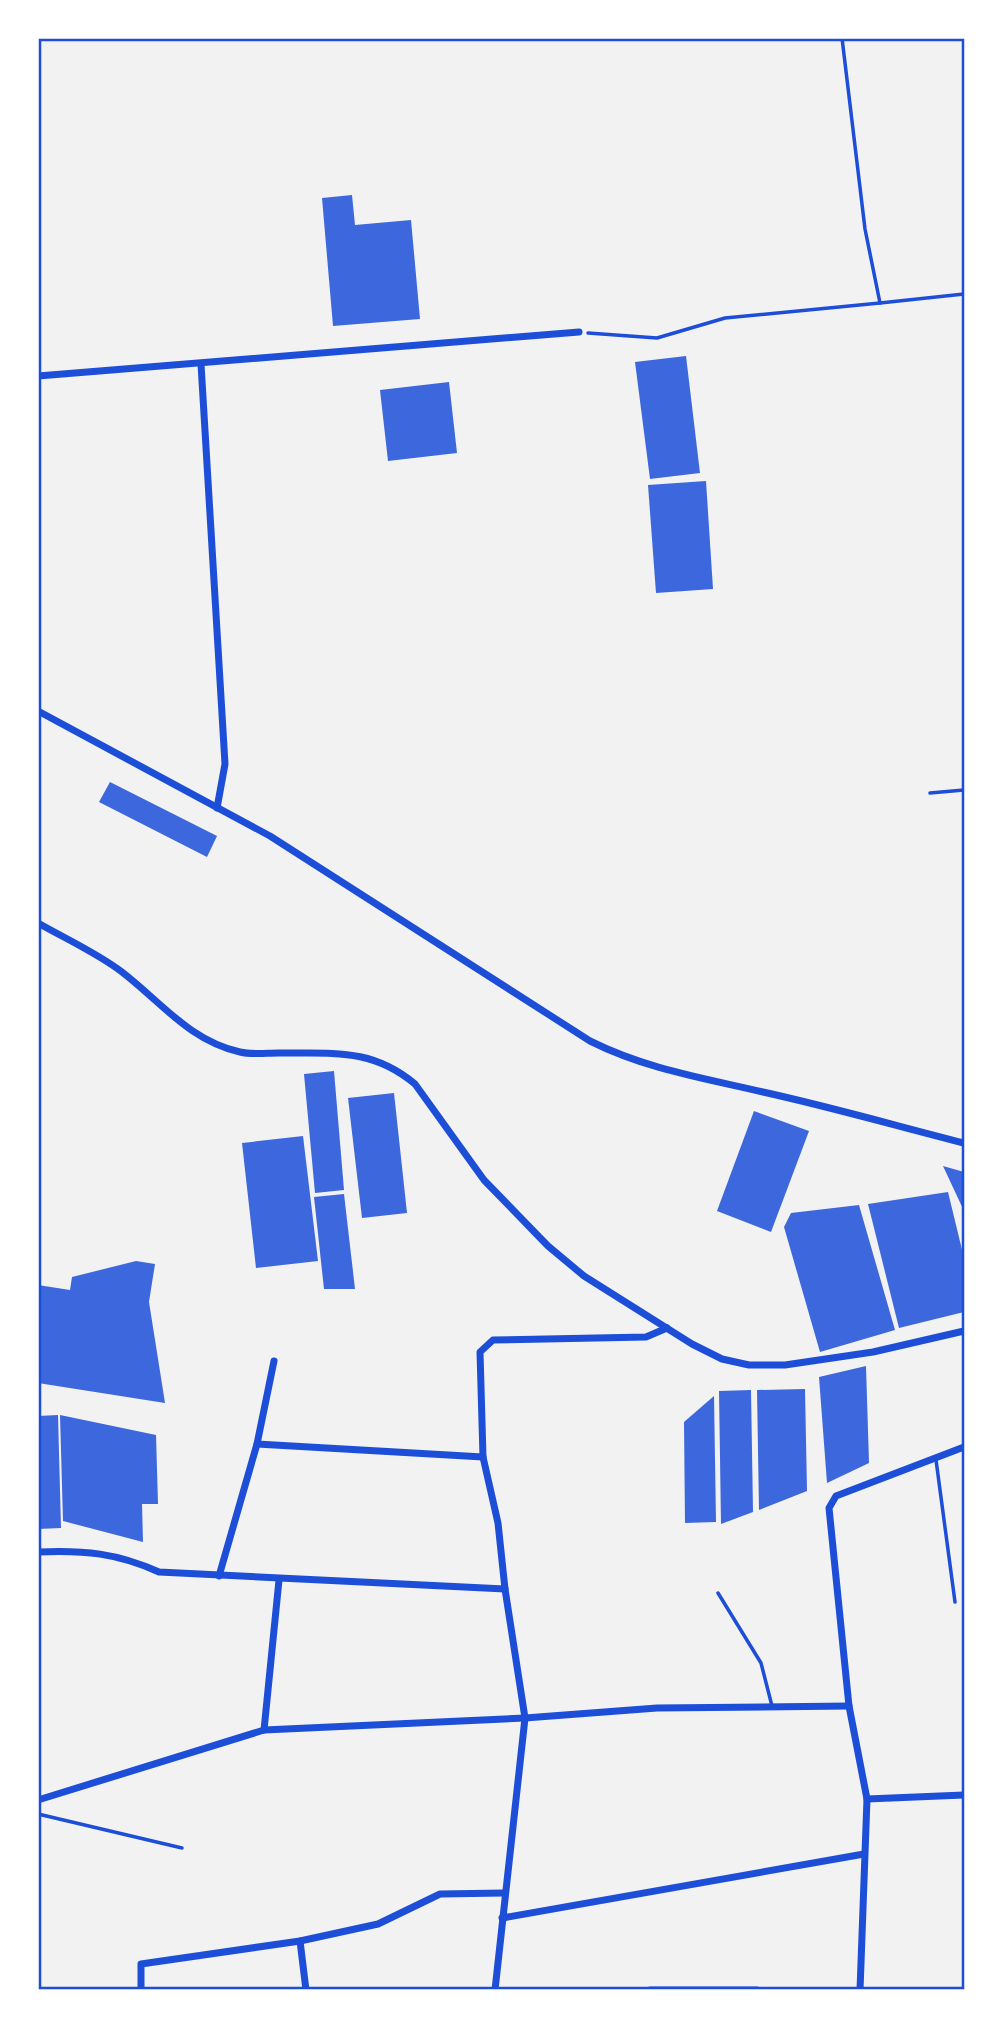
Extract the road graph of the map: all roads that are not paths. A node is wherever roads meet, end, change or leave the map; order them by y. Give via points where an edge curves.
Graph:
1 (579, 332) road end
2 (201, 364) junction
3 (38, 376) edge
4 (38, 712) edge
5 (217, 808) junction
6 (38, 923) edge
7 (964, 1143) edge
8 (667, 1328) junction
9 (964, 1331) edge
10 (274, 1361) dead end
11 (257, 1444) junction
12 (964, 1447) edge
13 (483, 1457) junction
14 (935, 1458) junction
15 (38, 1552) edge
16 (219, 1576) junction
17 (279, 1580) junction
18 (505, 1589) junction
19 (718, 1593) dead end
20 (955, 1602) dead end
21 (772, 1706) junction
22 (849, 1706) junction
23 (525, 1718) junction
24 (264, 1730) junction
25 (964, 1795) edge
26 (38, 1800) edge
27 (867, 1800) junction
28 (38, 1814) edge
29 (182, 1848) dead end
30 (864, 1854) junction
31 (504, 1893) junction
32 (502, 1918) junction
33 (300, 1941) junction
34 (141, 1990) edge
35 (306, 1990) edge
36 (495, 1990) edge
37 (650, 1990) edge
38 (757, 1990) edge
39 (860, 1990) edge

1 - 2 street
2 - 3 street
2 - 5 street via 225,764
4 - 5 street
5 - 7 street via 270,836 590,1041 626,1059
6 - 8 street via 121,971 195,1034 216,1045 243,1053 356,1054 400,1072 415,1084 484,1180 522,1221 584,1276
8 - 9 street via 722,1359 749,1366 873,1353
8 - 13 street via 646,1337 487,1343 479,1358
10 - 11 street
11 - 13 street
11 - 16 street
12 - 14 street
13 - 18 street via 499,1523
14 - 20 lane
14 - 22 street via 836,1496 831,1502
15 - 16 street via 87,1550 159,1572
16 - 17 street
17 - 18 street
17 - 24 street
18 - 23 street
19 - 21 lane via 761,1663
21 - 22 street
21 - 23 street via 657,1708
22 - 27 street
23 - 24 street
23 - 31 street
24 - 26 street
25 - 27 street
27 - 30 street
28 - 29 lane
30 - 32 street
30 - 39 street
31 - 32 street
31 - 33 street via 440,1894 378,1924
32 - 36 street
33 - 34 street via 141,1964
33 - 35 street
37 - 38 street

